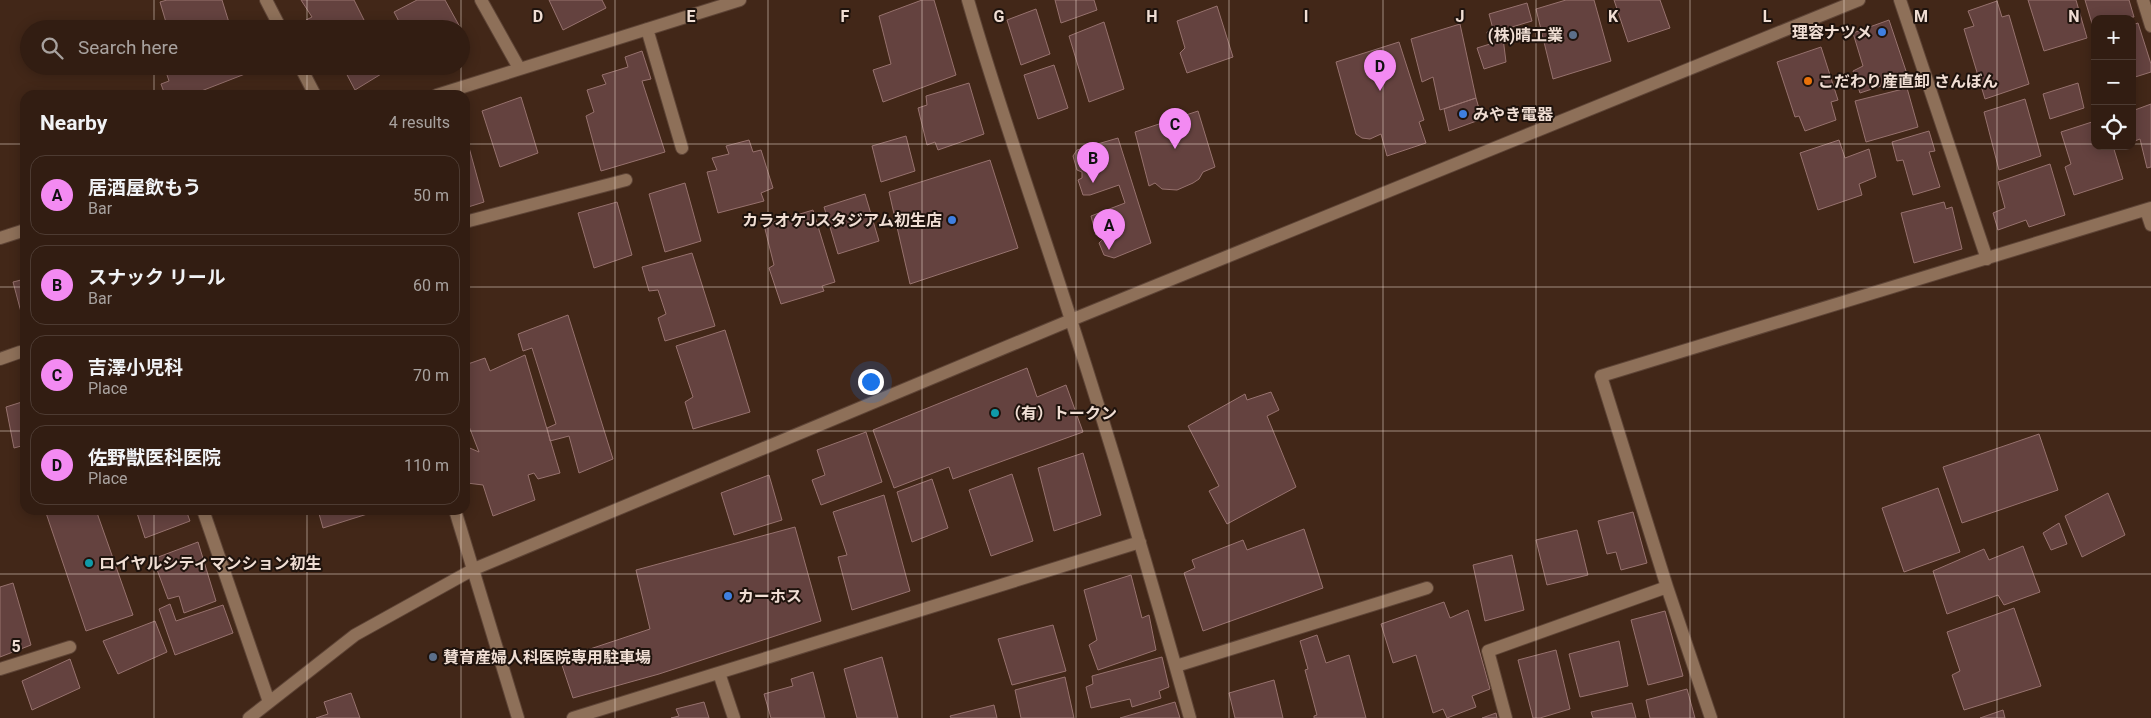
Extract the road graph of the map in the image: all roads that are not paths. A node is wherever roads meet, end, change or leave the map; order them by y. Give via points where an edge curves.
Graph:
1 (266, 0) edge
2 (482, 0) edge
3 (740, 0) edge
4 (968, 0) edge
5 (1859, 0) edge
6 (1900, 0) edge
7 (2142, 0) edge
8 (276, 20) edge
9 (2151, 26) edge
10 (647, 29) junction
11 (519, 68) junction
12 (305, 75) edge
13 (312, 90) edge
14 (452, 90) edge
15 (682, 148) dead end
16 (626, 180) dead end
17 (2148, 209) edge
18 (470, 221) edge
19 (2151, 225) edge
20 (20, 232) edge
21 (0, 238) edge
22 (1987, 259) junction
23 (1072, 320) junction
24 (20, 352) dead end
25 (0, 359) edge
26 (205, 515) edge
27 (457, 515) edge
28 (1140, 542) junction
29 (474, 569) junction
30 (1667, 587) junction
31 (1427, 588) dead end
32 (70, 647) dead end
33 (1176, 666) junction
34 (0, 669) edge
35 (719, 673) junction
36 (269, 702) junction
37 (249, 718) edge
38 (518, 718) edge
39 (573, 718) edge
40 (734, 718) edge
41 (1190, 718) edge
42 (1506, 718) edge
43 (1712, 718) edge

1 - 8 street
2 - 11 street
3 - 10 street
4 - 23 street via 992,83
5 - 23 street
6 - 22 street
7 - 9 street
10 - 11 street
10 - 15 street
11 - 14 street
12 - 13 street
16 - 18 street
17 - 19 street
17 - 22 street
20 - 21 street
22 - 30 street via 1601,376
23 - 28 street
23 - 29 street
24 - 25 street
26 - 36 street
27 - 29 street
28 - 33 street
28 - 35 street
29 - 36 street via 355,635
29 - 38 street
30 - 42 street via 1488,650
30 - 43 street
31 - 33 street
32 - 34 street
33 - 41 street
35 - 39 street
35 - 40 street
36 - 37 street

